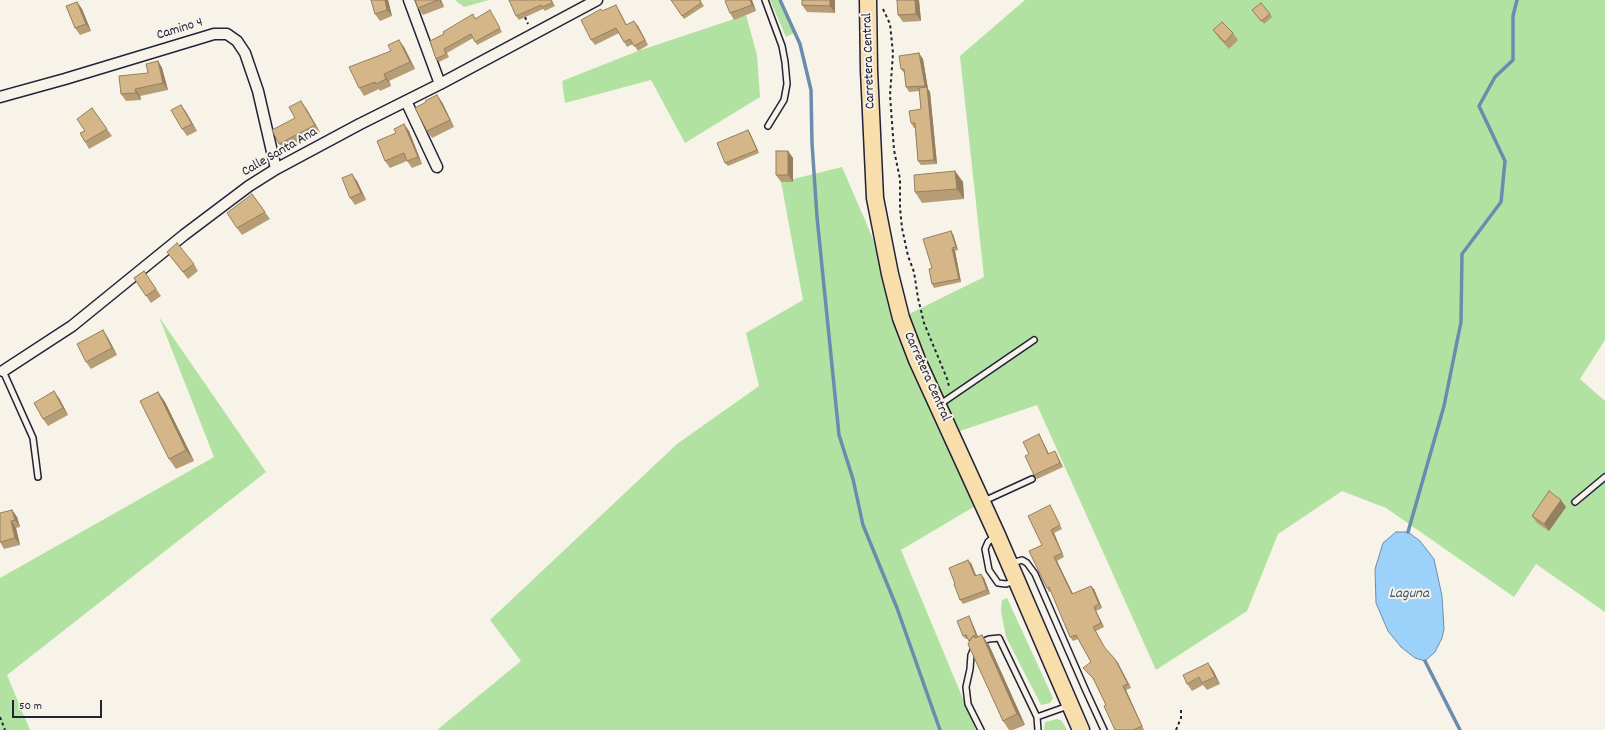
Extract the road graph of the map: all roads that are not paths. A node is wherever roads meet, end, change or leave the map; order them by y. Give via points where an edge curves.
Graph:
1 (410, 0) edge
2 (765, 0) edge
3 (593, 1) edge
4 (875, 3) edge
5 (440, 84) junction
6 (0, 97) edge
7 (406, 101) junction
8 (768, 126) dead end
9 (437, 167) dead end
10 (276, 169) junction
11 (1034, 340) dead end
12 (3, 371) joint
13 (938, 404) junction
14 (38, 477) dead end
15 (1605, 477) edge
16 (1032, 479) dead end
17 (982, 502) junction
18 (1575, 502) dead end
19 (997, 534) junction
20 (1009, 563) junction
21 (1017, 581) junction
22 (1070, 705) junction
23 (1037, 717) junction
24 (1103, 729) edge
25 (981, 730) edge
26 (1038, 730) edge
27 (1081, 730) edge

1 - 5 street
2 - 8 lane via 782,46 787,84 784,100
3 - 5 street, Calle Santa Ana
4 - 13 highway, Carretera Central via 869,70 876,198 901,318
5 - 7 street, Calle Santa Ana
6 - 10 street, Camino 4 via 214,34 227,34 237,41 246,54 258,91
7 - 9 street
7 - 10 street, Calle Santa Ana
10 - 12 street, Calle Santa Ana via 190,231 72,326
11 - 13 lane
12 - 14 lane via 33,438
13 - 17 highway, Carretera Central
15 - 18 lane
16 - 17 lane
17 - 19 highway, Carretera Central
19 - 20 highway, Carretera Central
19 - 21 lane via 988,542 985,549 989,570 998,583
20 - 21 highway, Carretera Central
20 - 24 lane via 1022,560 1035,574
21 - 22 highway, Carretera Central
22 - 23 lane
22 - 27 highway, Carretera Central
23 - 25 lane via 999,638 989,639 976,644 971,655 966,687 968,704
23 - 26 lane

